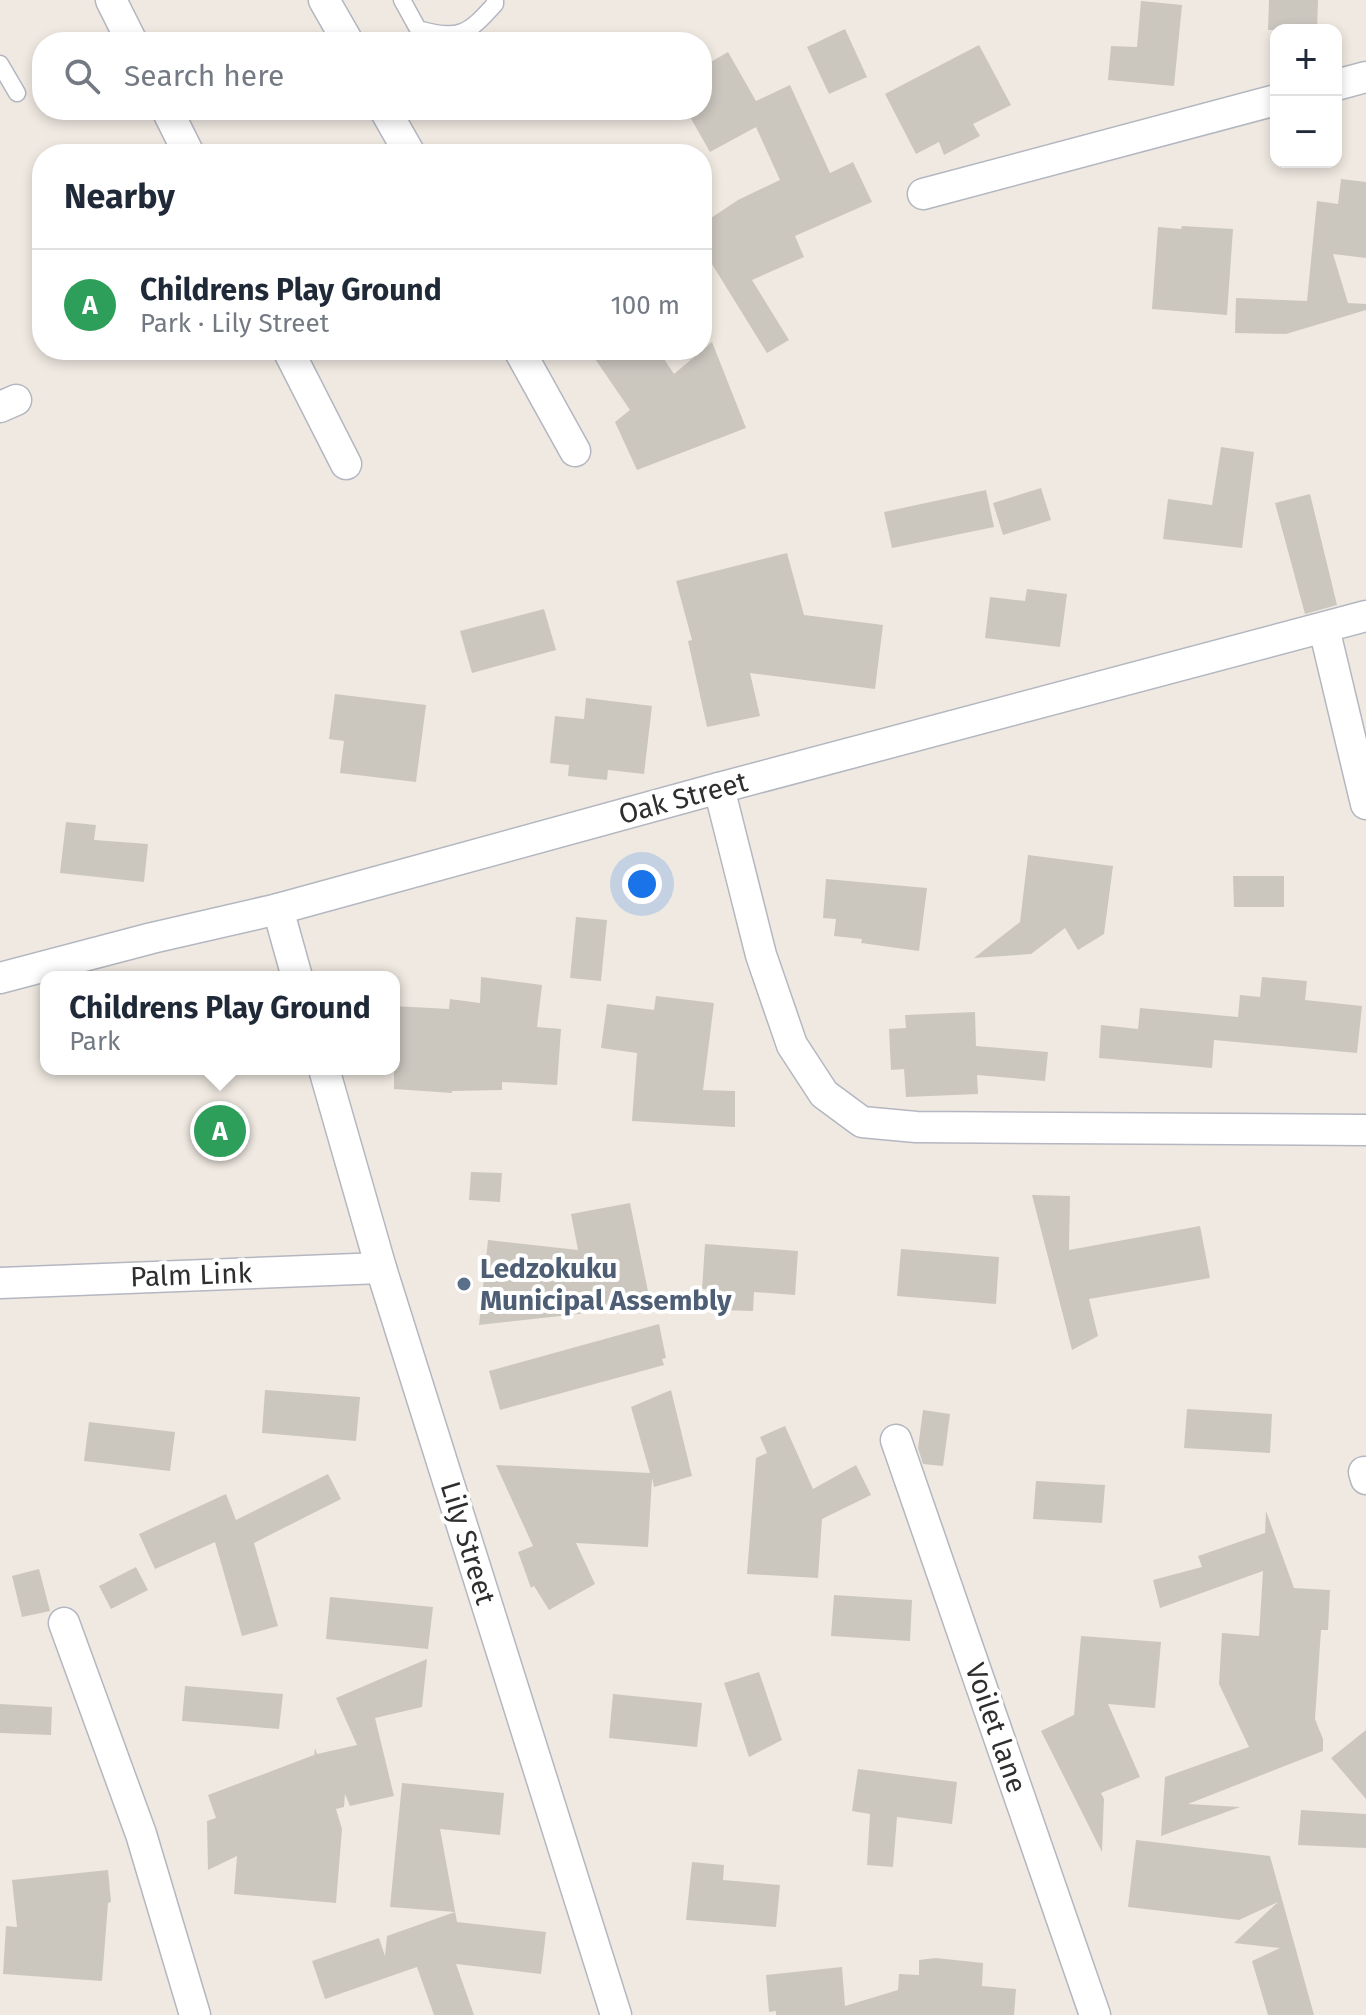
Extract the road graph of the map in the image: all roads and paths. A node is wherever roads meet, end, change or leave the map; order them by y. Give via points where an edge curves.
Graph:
1 (111, 0) edge
2 (324, 0) edge
3 (402, 0) edge
4 (495, 0) edge
5 (127, 32) edge
6 (342, 32) edge
7 (428, 32) edge
8 (459, 32) edge
9 (0, 64) edge
10 (1366, 77) edge
11 (1342, 83) edge
12 (17, 93) dead end
13 (1270, 102) edge
14 (172, 120) edge
15 (391, 120) edge
16 (184, 144) edge
17 (404, 144) edge
18 (923, 194) dead end
19 (293, 360) edge
20 (525, 360) edge
21 (575, 451) dead end
22 (346, 464) dead end
23 (1366, 616) edge
24 (1324, 628) junction
25 (719, 788) junction
26 (1366, 804) edge
27 (278, 909) junction
28 (295, 971) edge
29 (0, 978) edge
30 (326, 1075) edge
31 (1366, 1130) edge
32 (381, 1268) junction
33 (0, 1283) edge
34 (896, 1440) dead end
35 (64, 1623) dead end
36 (195, 2015) edge
37 (616, 2015) edge
38 (1095, 2015) edge

1 - 5 street
2 - 6 street
3 - 7 lane via 418,29
4 - 8 lane via 475,26
9 - 12 lane
10 - 11 street
13 - 18 street
14 - 16 street
15 - 17 street
19 - 22 street
20 - 21 street
23 - 24 street, Oak Street
24 - 25 street, Oak Street
24 - 26 street
25 - 27 street, Oak Street
25 - 31 street via 761,955 792,1045 824,1094 862,1122 916,1127
27 - 28 street
27 - 29 street, Oak Street
30 - 32 street, Lily Street
32 - 33 street, Palm Link
32 - 37 street, Lily Street
34 - 38 street, Voilet lane
35 - 36 street via 141,1834

